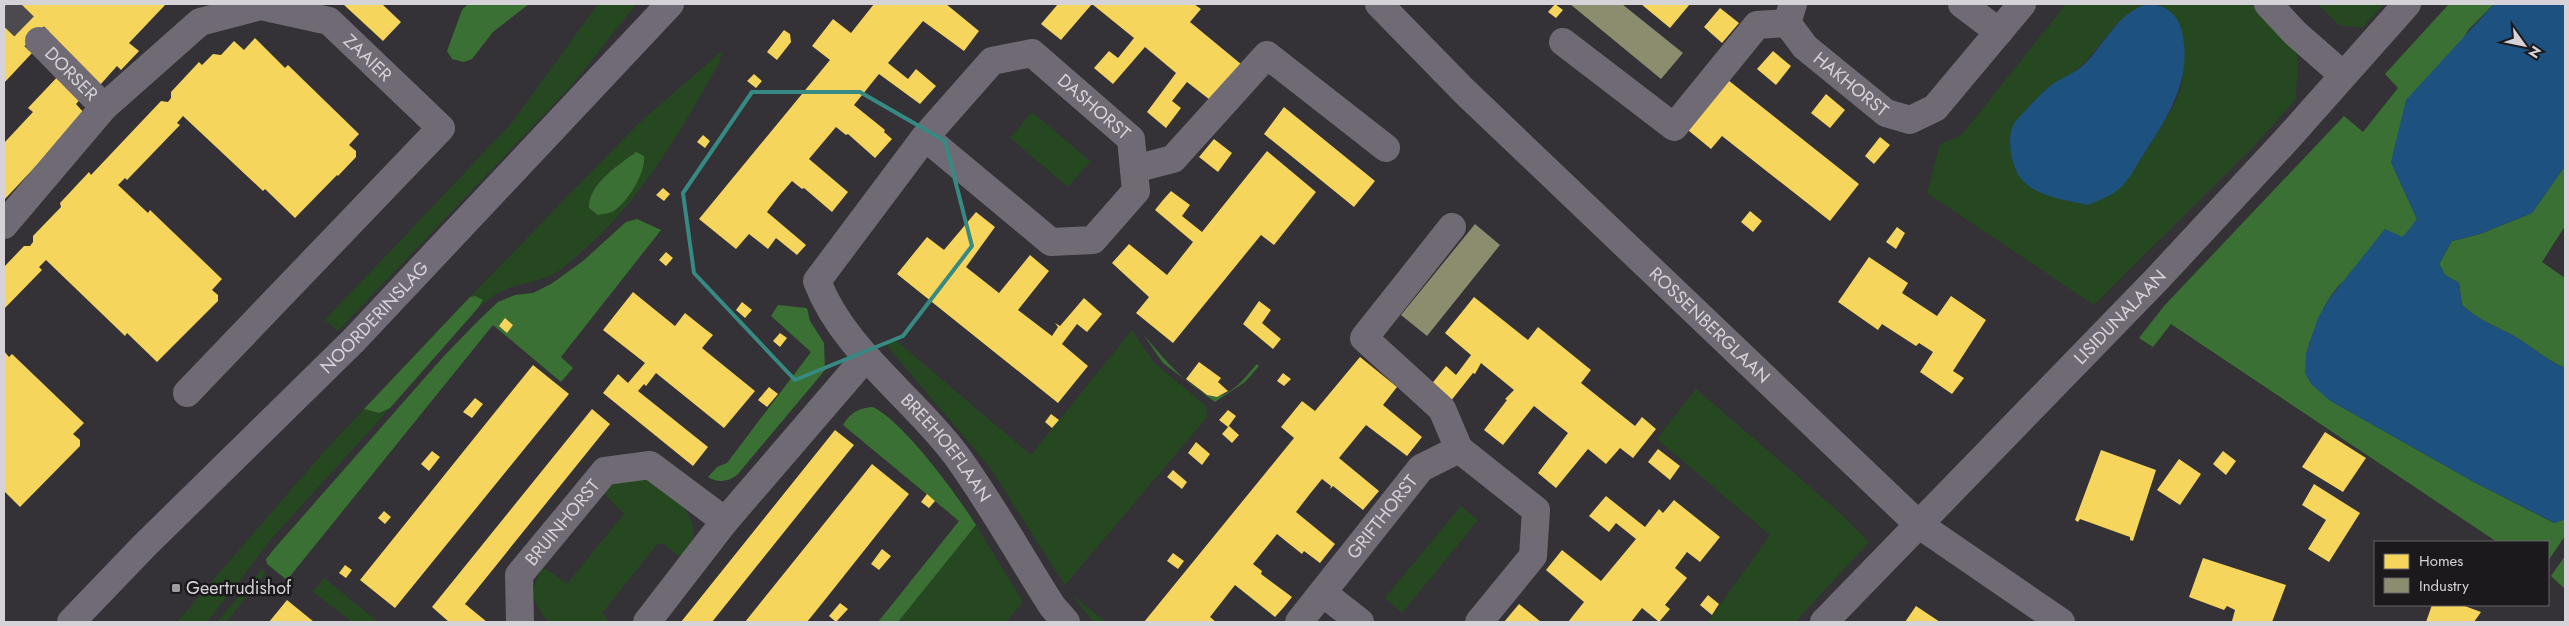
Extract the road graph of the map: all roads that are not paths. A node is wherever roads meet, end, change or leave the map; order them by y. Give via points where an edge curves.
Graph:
1 (670, 4) edge
2 (1379, 4) edge
3 (1962, 4) edge
4 (2022, 4) edge
5 (2268, 4) edge
6 (2407, 4) edge
7 (1790, 13) edge
8 (1998, 32) junction
9 (39, 41) tunnel mouth
10 (1563, 42) dead end
11 (2343, 75) junction
12 (104, 107) junction
13 (925, 137) junction
14 (1386, 148) dead end
15 (1134, 169) junction
16 (4, 225) edge
17 (1452, 227) dead end
18 (817, 281) joint
19 (866, 357) junction
20 (187, 394) dead end
21 (1459, 449) junction
22 (725, 521) junction
23 (1918, 524) junction
24 (1323, 593) junction
25 (71, 622) edge
26 (520, 622) edge
27 (648, 622) edge
28 (1066, 622) edge
29 (1299, 622) edge
30 (1360, 622) edge
31 (1479, 622) edge
32 (1824, 622) edge
33 (2061, 622) edge

1 - 25 main road, NOORDERINSLAG via 354,340
2 - 23 street, ROSSENBERGLAAN via 1464,92
3 - 8 street
4 - 8 street, HAKHORST
5 - 11 street
6 - 11 street, LISIDUNALAAN
7 - 8 street, HAKHORST via 1805,47 1886,113 1910,120 1935,108
7 - 10 street via 1757,25 1674,127
9 - 12 street, DORSER
11 - 23 street, LISIDUNALAAN via 2157,279
12 - 16 street, ZAAIER
12 - 20 street, ZAAIER via 200,22 262,6 329,21 441,128
13 - 15 street, DASHORST via 1051,242 1093,240 1136,191
13 - 15 street, DASHORST via 992,61 1032,53 1131,139
13 - 18 street, DASHORST
14 - 15 street via 1267,55 1173,159
17 - 21 street via 1364,338 1442,409
18 - 19 street, BREEHOEFLAAN via 824,301
19 - 22 street
19 - 28 street, BREEHOEFLAAN via 955,454 1052,606
21 - 24 street, GRIFTHORST via 1421,468
21 - 31 street via 1536,510 1533,556
22 - 26 street, BRUINHORST via 650,465 605,471 519,575
22 - 27 street
23 - 32 street, LISIDUNALAAN
23 - 33 street, ROSSENBERGLAAN
24 - 29 street, GRIFTHORST
24 - 30 street

